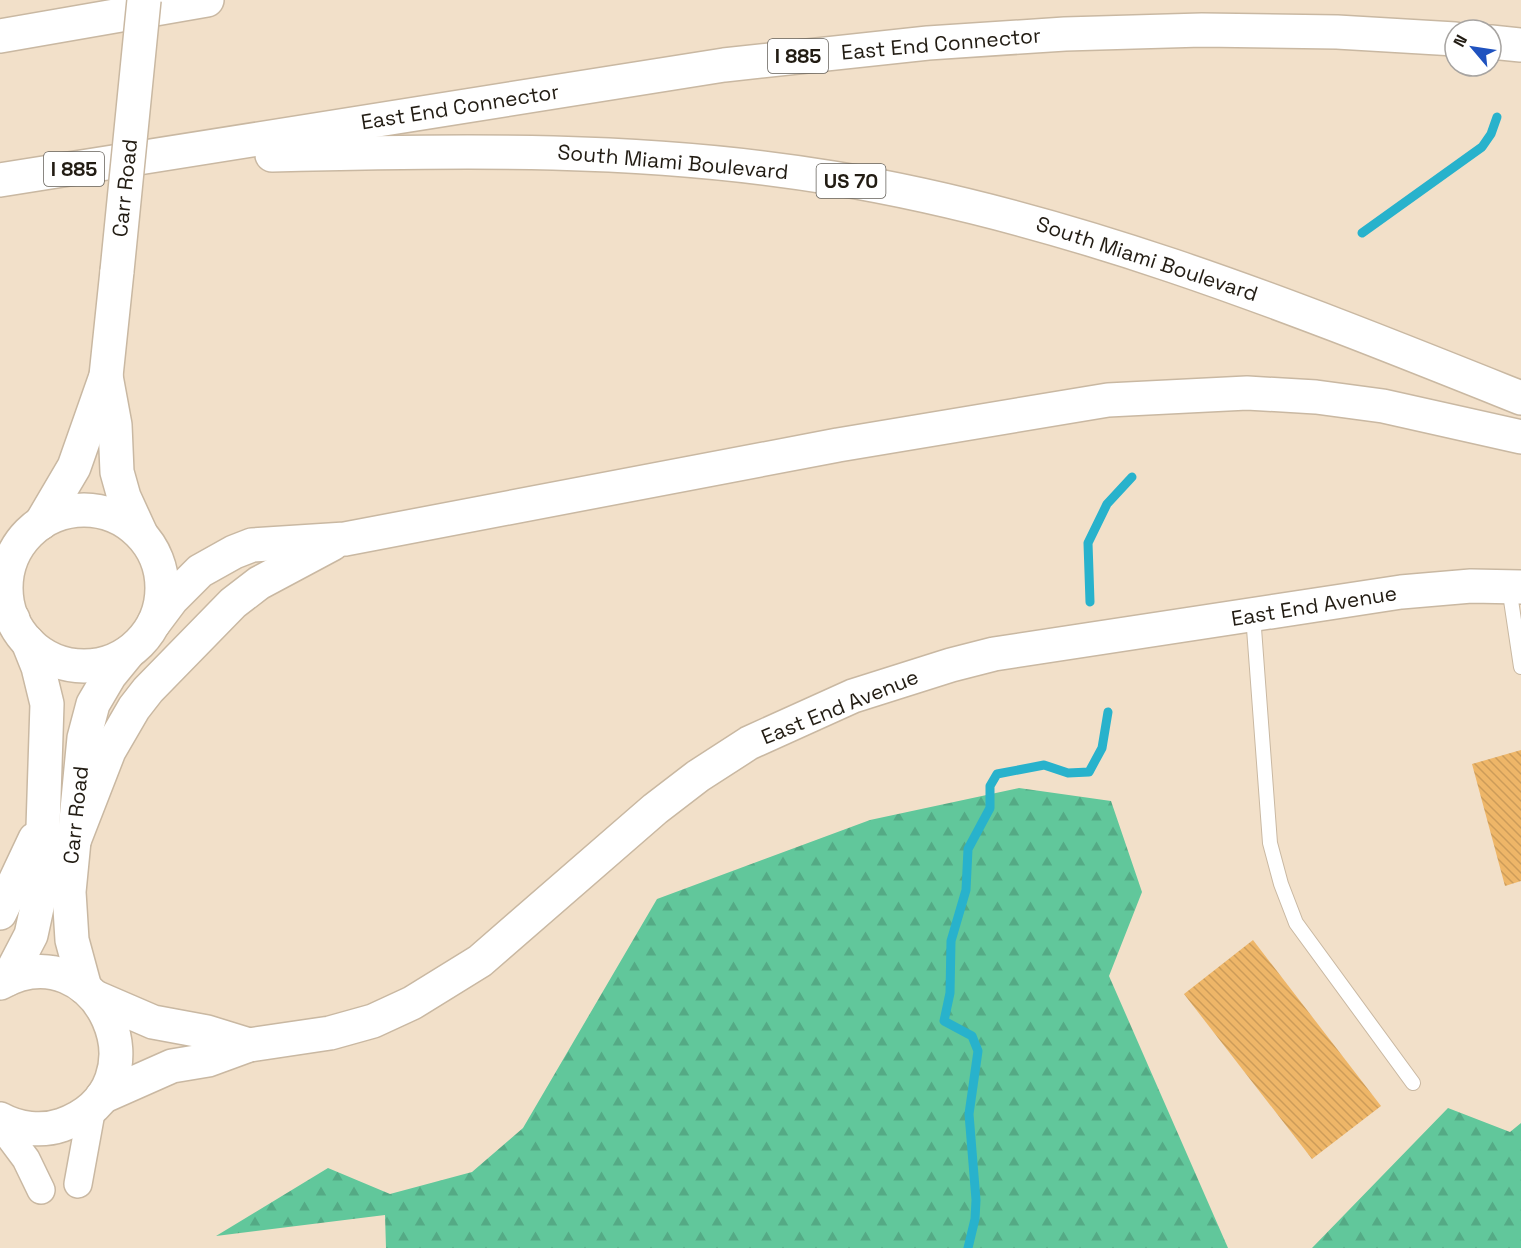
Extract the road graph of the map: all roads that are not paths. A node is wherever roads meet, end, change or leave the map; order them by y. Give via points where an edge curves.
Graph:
1 (144, 0) edge
2 (207, 0) edge
3 (0, 36) edge
4 (1443, 38) edge
5 (1503, 43) edge
6 (1521, 45) edge
7 (148, 158) junction
8 (0, 180) edge
9 (106, 376) junction
10 (1521, 398) edge
11 (1521, 437) edge
12 (41, 523) junction
13 (141, 534) junction
14 (345, 539) junction
15 (1515, 587) edge
16 (1253, 615) junction
17 (154, 623) junction
18 (13, 624) edge
19 (128, 653) junction
20 (1521, 667) edge
21 (41, 826) junction
22 (74, 841) junction
23 (0, 913) edge
24 (4, 981) edge
25 (90, 992) junction
26 (249, 1045) junction
27 (1413, 1083) dead end
28 (97, 1102) junction
29 (0, 1119) edge
30 (0, 1124) edge
31 (78, 1184) dead end
32 (41, 1190) dead end

1 - 9 main road, Carr Road, bridge
2 - 3 main road
4 - 7 main road, East End Connector / I 885 via 1202,30 928,43 724,64
5 - 6 main road
7 - 8 main road, I 885
7 - 10 main road, South Miami Boulevard / US 70 via 466,150 559,152 721,163 835,178 1016,217 1281,302
9 - 12 main road, Carr Road via 74,467
9 - 13 main road, Carr Road via 115,425 117,471
11 - 14 main road via 1383,406 1316,397 1246,393 1108,400 838,445
12 - 13 main road via 66,512 93,510 119,518
12 - 18 main road via 21,542 10,566 6,593
13 - 17 main road via 156,556 162,583
14 - 17 main road via 272,542 234,552 200,571
14 - 22 main road via 259,583 233,603 148,690 113,744
15 - 16 main road, East End Avenue via 1401,592
15 - 20 lane
16 - 26 main road, East End Avenue via 994,654 906,678 801,718 749,743 698,776 480,960 447,983 362,1024 330,1033
16 - 27 lane via 1270,843 1281,884 1296,923
17 - 19 main road
18 - 19 main road via 50,658 75,666 102,664
18 - 21 main road, Carr Road via 41,676 47,704
19 - 22 main road, Carr Road via 101,689 87,721
21 - 23 main road
21 - 24 main road, Carr Road via 41,889 36,918 24,949
22 - 25 main road, Carr Road via 69,918
24 - 25 main road, East End Avenue via 48,973
25 - 26 main road, East End Avenue via 153,1022
25 - 28 main road via 110,1020 117,1046 114,1073
26 - 28 main road, East End Avenue via 208,1060 172,1066
28 - 29 main road, East End Avenue via 70,1122 44,1129 16,1126
28 - 31 street
30 - 32 street via 26,1159

